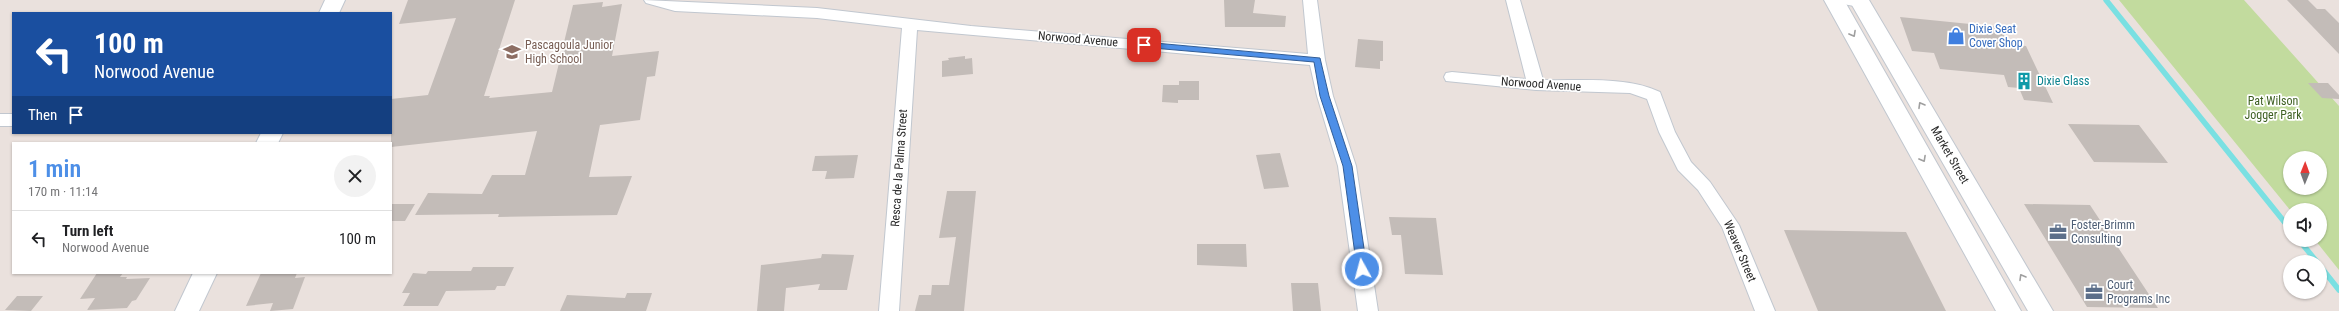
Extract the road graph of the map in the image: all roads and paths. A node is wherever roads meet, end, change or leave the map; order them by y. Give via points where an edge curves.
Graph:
1 (335, 0) edge
2 (651, 0) edge
3 (1310, 0) edge
4 (1513, 0) edge
5 (1834, 0) edge
6 (1854, 1) edge
7 (329, 12) edge
8 (910, 24) junction
9 (1317, 60) junction
10 (1452, 77) dead end
11 (1536, 85) junction
12 (0, 120) edge
13 (12, 120) edge
14 (1679, 157) joint
15 (205, 274) edge
16 (187, 311) edge
17 (889, 311) edge
18 (1368, 311) edge
19 (1764, 311) edge
20 (2009, 311) edge
21 (2042, 311) edge

1 - 7 main road
2 - 8 street, Norwood Avenue via 675,6 818,13
3 - 9 street
4 - 11 street
5 -> 20 main road, Market Street
21 -> 6 main road, Market Street
8 - 9 street, Norwood Avenue
8 - 17 street, Resca de la Palma Street
9 - 18 street via 1325,96 1347,166
10 - 11 street, Norwood Avenue
11 - 14 street, Norwood Avenue via 1630,88 1654,96
12 - 13 street
14 - 19 street, Weaver Street via 1684,166 1708,191 1730,225
15 - 16 main road

